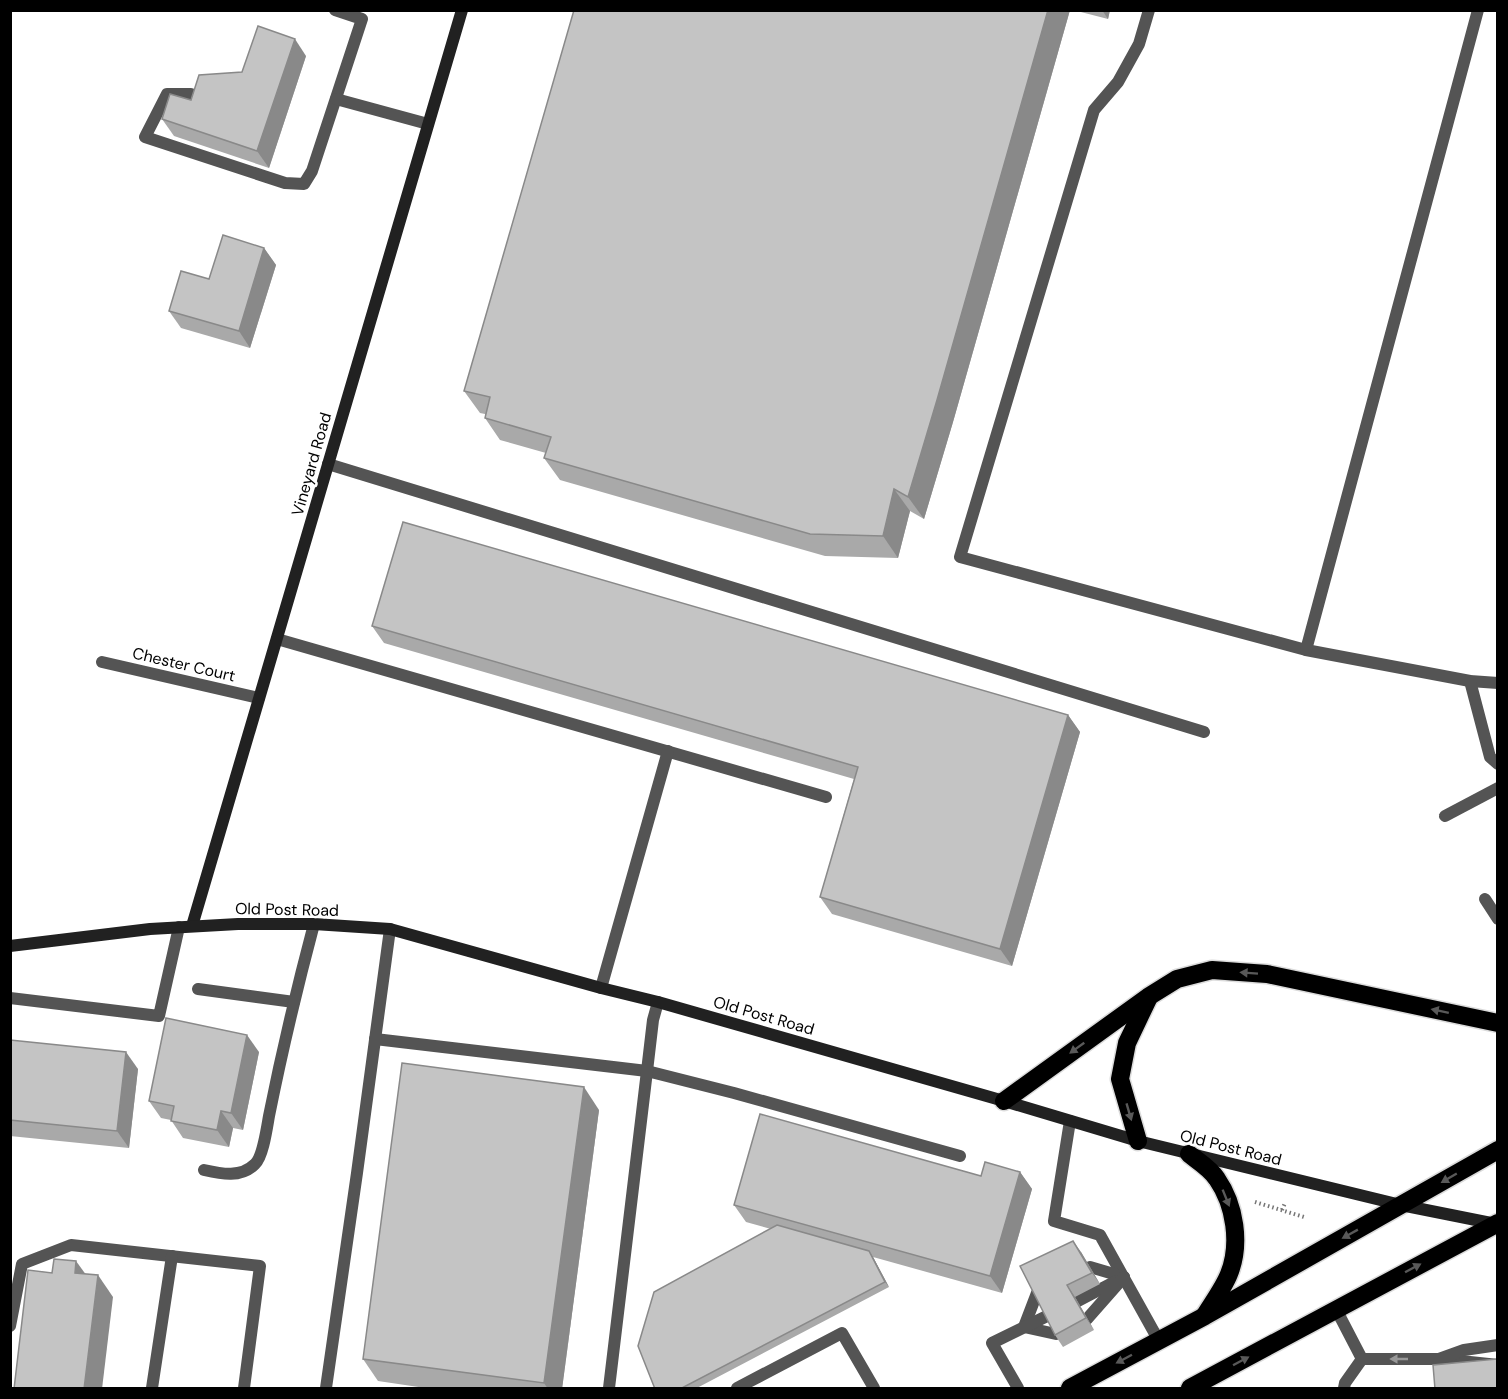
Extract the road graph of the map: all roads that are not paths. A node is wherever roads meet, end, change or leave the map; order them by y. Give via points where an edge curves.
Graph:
1 (335, 10) edge
2 (462, 10) edge
3 (1149, 10) edge
4 (1478, 10) edge
5 (191, 94) edge
6 (336, 99) junction
7 (428, 124) junction
8 (328, 464) junction
9 (277, 639) junction
10 (1306, 650) junction
11 (102, 662) dead end
12 (1470, 681) junction
13 (1497, 682) edge
14 (259, 698) junction
15 (1204, 732) dead end
16 (668, 751) junction
17 (1497, 764) edge
18 (1497, 788) edge
19 (826, 796) dead end
20 (1445, 816) dead end
21 (1485, 899) dead end
22 (1497, 919) edge
23 (314, 924) junction
24 (192, 926) junction
25 (179, 927) junction
26 (390, 929) junction
27 (10, 946) edge
28 (601, 988) junction
29 (198, 989) dead end
30 (1148, 997) junction
31 (10, 998) edge
32 (294, 1002) junction
33 (658, 1002) junction
34 (1497, 1023) edge
35 (375, 1039) junction
36 (646, 1071) junction
37 (1004, 1101) junction
38 (1070, 1121) junction
39 (1138, 1141) junction
40 (1497, 1150) edge
41 (1189, 1154) junction
42 (960, 1156) dead end
43 (204, 1170) dead end
44 (1401, 1206) junction
45 (1497, 1224) edge
46 (172, 1256) junction
47 (1090, 1267) edge
48 (1124, 1277) junction
49 (1037, 1293) edge
50 (1077, 1301) edge
51 (1336, 1310) junction
52 (1047, 1316) edge
53 (1205, 1316) junction
54 (1087, 1318) edge
55 (10, 1326) edge
56 (1024, 1327) junction
57 (1056, 1334) edge
58 (1159, 1341) junction
59 (1497, 1345) edge
60 (1362, 1359) junction
61 (1439, 1359) junction
62 (1497, 1365) edge
63 (1199, 1387) edge
64 (152, 1389) edge
65 (244, 1389) edge
66 (326, 1389) edge
67 (609, 1389) edge
68 (737, 1389) edge
69 (874, 1389) edge
70 (1018, 1389) edge
71 (1071, 1389) edge
72 (1344, 1389) edge

1 - 6 street via 362,19
2 - 7 street, Vineyard Road
3 - 10 street via 1129,63 1094,110 960,557
4 - 10 street
5 - 6 street via 166,94 145,137 285,183 304,184
6 - 7 street
7 - 8 street, Vineyard Road
8 - 9 street, Vineyard Road
8 - 15 street
9 - 14 street, Vineyard Road
9 - 16 street
10 - 12 street
11 - 14 street, Chester Court
12 - 13 street
12 - 17 street via 1490,757
14 - 24 street, Vineyard Road
16 - 19 street
16 - 28 street
18 - 20 street
21 - 22 street
23 - 24 street, Old Post Road
23 - 26 street, Old Post Road
23 - 32 street
24 - 25 street, Old Post Road
25 - 27 street, Old Post Road
25 - 31 street via 159,1016
26 - 28 street, Old Post Road
26 - 35 street
28 - 33 street, Old Post Road
29 - 32 street
34 -> 30 highway via 1256,973 1212,970 1177,979
30 -> 37 highway
30 -> 39 highway via 1127,1043 1120,1079
32 - 43 street via 257,1162 243,1173
33 - 36 street
33 - 37 street, Old Post Road
35 - 36 street
35 - 66 street
36 - 42 street
36 - 67 street
37 - 38 street, Old Post Road
38 - 39 street, Old Post Road
38 - 48 street via 1054,1221 1100,1235
39 - 41 street, Old Post Road
40 -> 44 highway
41 - 44 street, Old Post Road
41 -> 53 highway via 1216,1177 1234,1219 1236,1243 1229,1274
44 - 45 street, Old Post Road
44 -> 53 highway
51 -> 45 highway
46 - 55 street via 71,1245 22,1264
46 - 64 street
46 - 65 street via 260,1266
47 - 48 street
48 - 50 street
48 - 54 street
48 - 58 street
49 - 56 street
51 - 60 street
63 -> 51 highway
52 - 56 street
53 - 58 highway
56 - 57 street
56 - 70 street via 992,1343
58 -> 71 highway
59 - 61 street
61 -> 60 street
60 - 72 street
61 - 62 street
68 - 69 street via 842,1333

